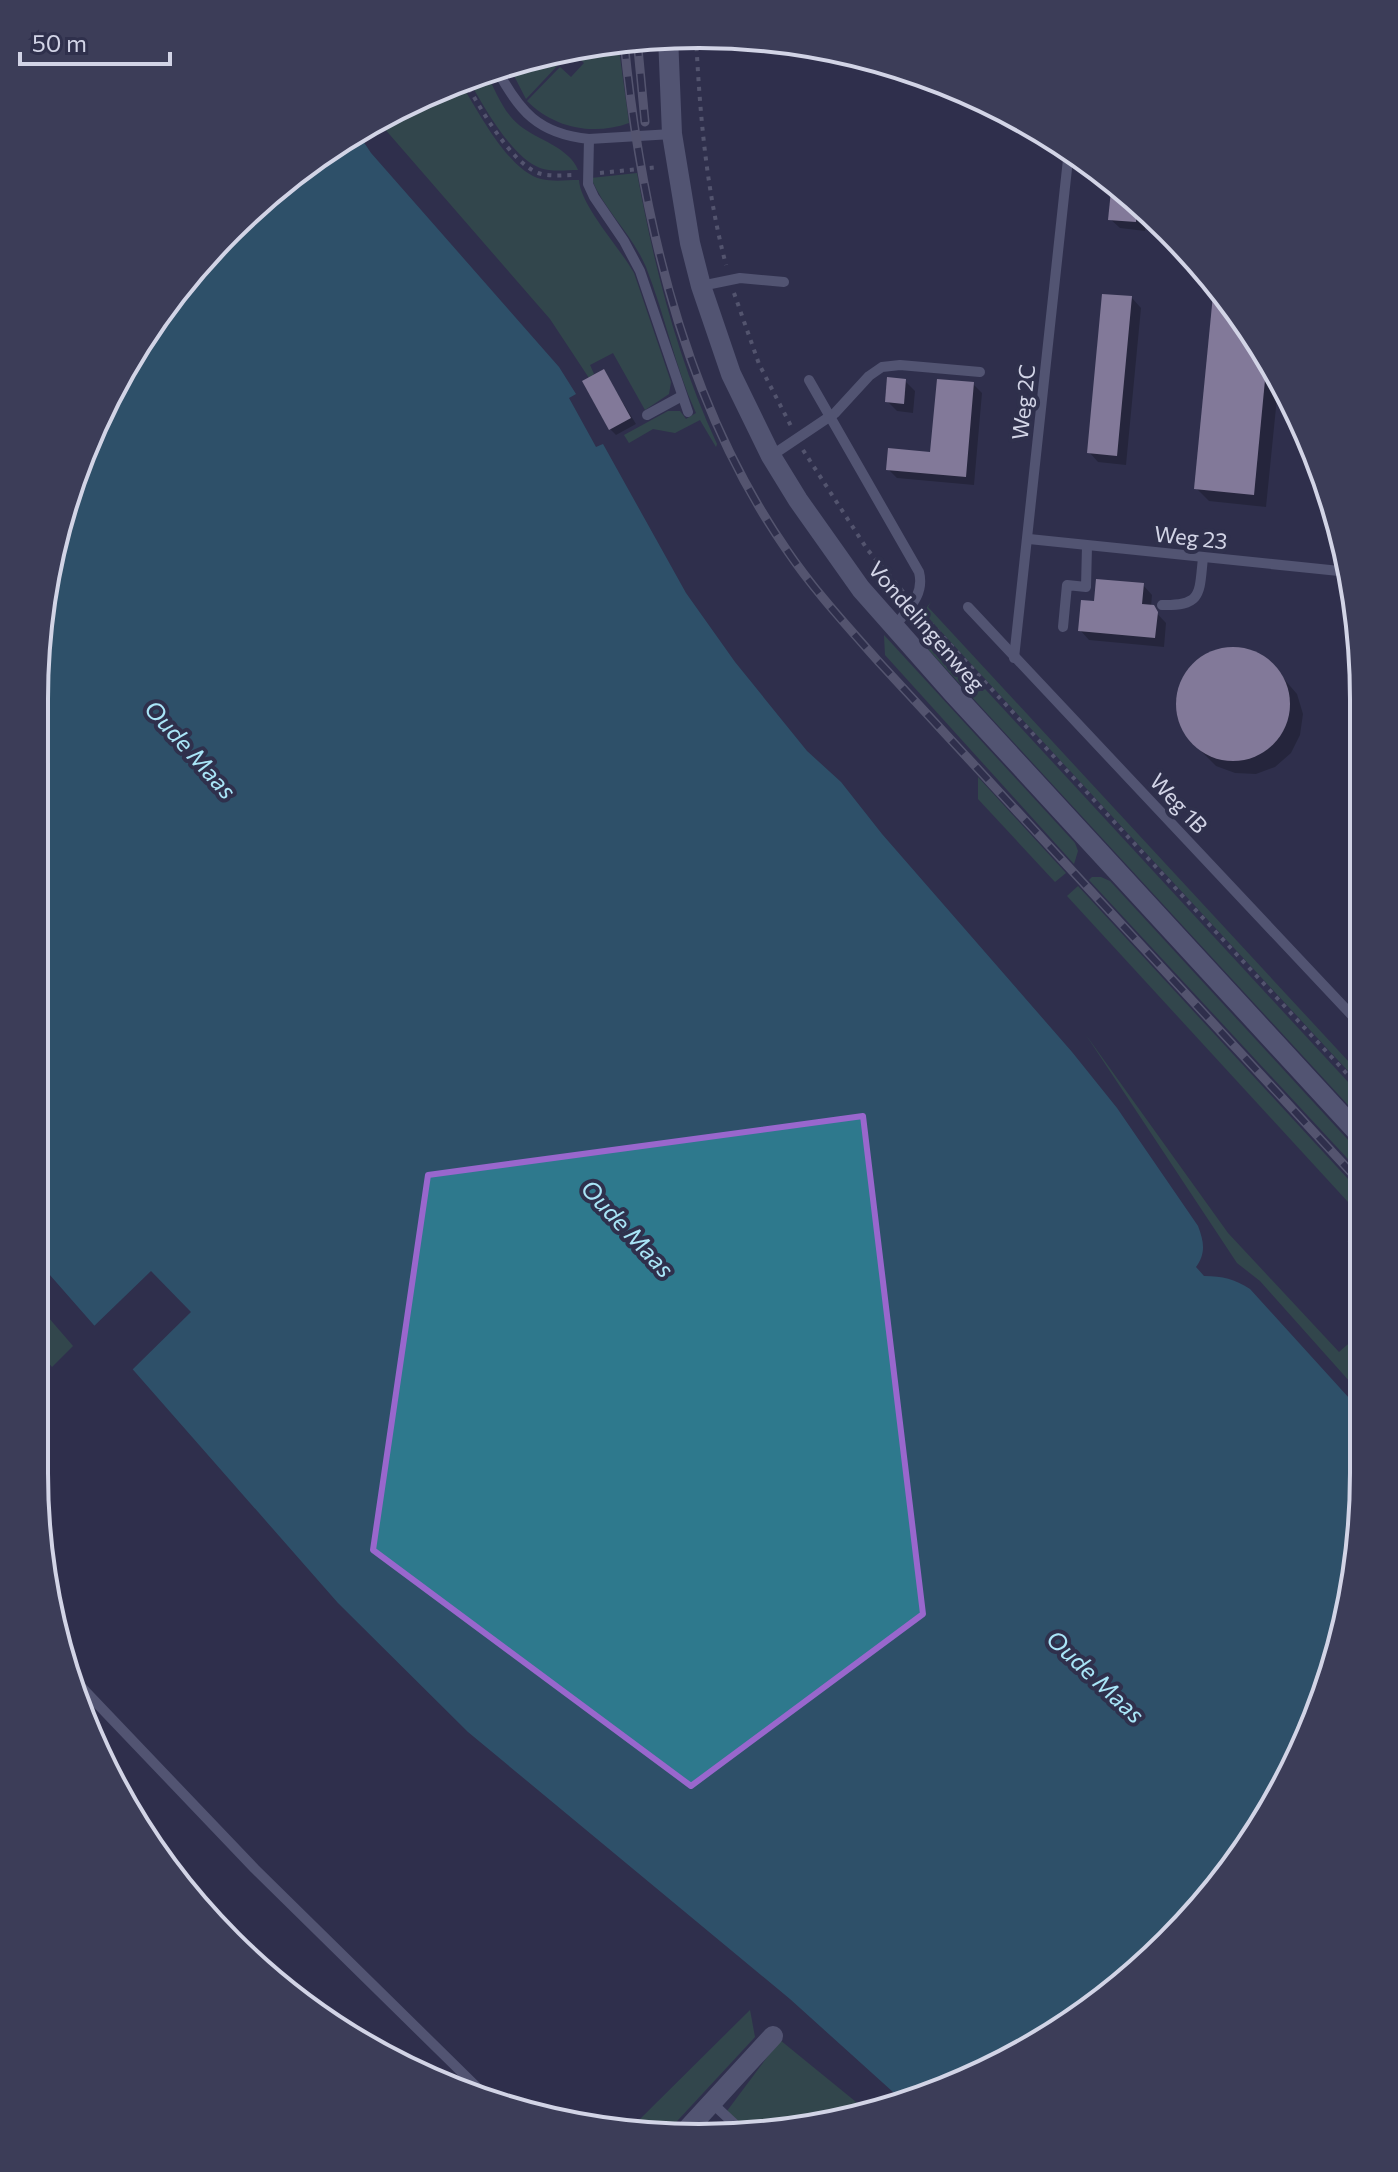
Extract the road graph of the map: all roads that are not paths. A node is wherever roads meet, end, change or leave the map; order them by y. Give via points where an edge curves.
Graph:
1 (669, 49) edge
2 (502, 79) edge
3 (672, 134) junction
4 (589, 139) junction
5 (1068, 163) edge
6 (784, 282) dead end
7 (701, 286) junction
8 (980, 372) dead end
9 (809, 380) dead end
10 (682, 396) junction
11 (688, 412) dead end
12 (647, 415) dead end
13 (830, 417) junction
14 (771, 456) junction
15 (1029, 539) junction
16 (1087, 546) junction
17 (1203, 558) junction
18 (1337, 571) edge
19 (1162, 605) dead end
20 (968, 607) dead end
21 (894, 627) junction
22 (1063, 627) dead end
23 (1014, 658) junction
24 (1350, 1013) edge
25 (1350, 1124) edge
26 (87, 1693) edge
27 (773, 2036) dead end
28 (472, 2082) edge
29 (712, 2103) junction
30 (734, 2123) edge
31 (692, 2124) edge

1 - 3 street, Vondelingenweg
2 - 4 lane via 531,119 569,137
3 - 4 lane
3 - 7 street, Vondelingenweg
4 - 10 lane via 588,184 640,271
5 - 15 lane, Weg 2C
6 - 7 lane via 740,278
7 - 14 street, Vondelingenweg via 731,374
8 - 13 lane via 889,365 869,376
9 - 13 lane
10 - 11 lane
10 - 12 lane
13 - 14 lane
13 - 21 lane via 919,572 919,594
14 - 21 street, Vondelingenweg via 828,544
15 - 16 lane, Weg 23
15 - 23 lane, Weg 2C
16 - 17 lane, Weg 23
16 - 22 lane via 1086,587 1067,585
17 - 18 lane, Weg 23
17 - 19 lane via 1192,602
20 - 23 lane, Weg 1B
21 - 25 street, Vondelingenweg
23 - 24 lane, Weg 1B
26 - 28 lane via 255,1869
27 - 29 street
29 - 30 lane
29 - 31 street

